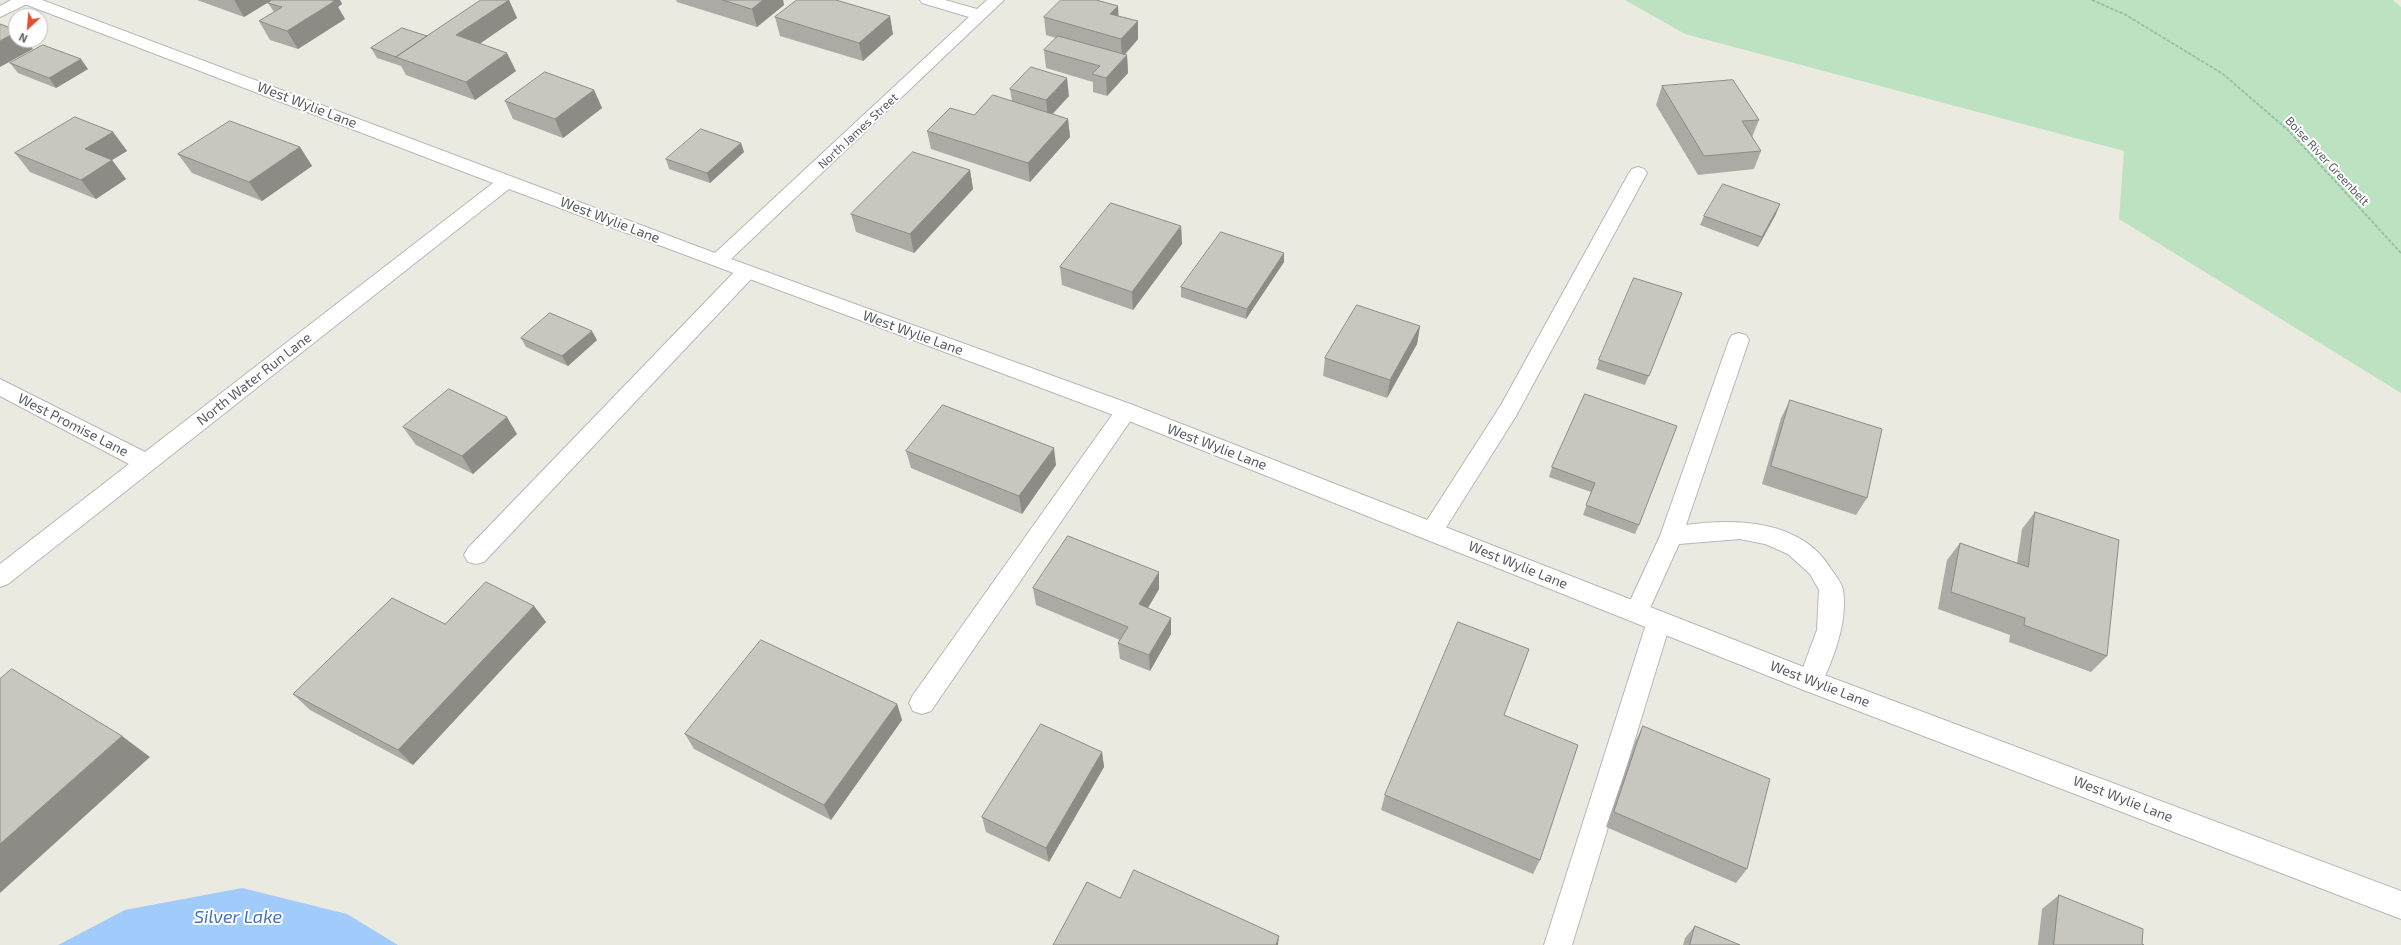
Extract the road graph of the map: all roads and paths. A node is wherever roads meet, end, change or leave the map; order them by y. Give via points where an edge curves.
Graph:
1 (23, 0) edge
2 (28, 0) edge
3 (928, 0) edge
4 (996, 0) edge
5 (2092, 0) edge
6 (0, 12) edge
7 (981, 15) junction
8 (1638, 173) dead end
9 (507, 181) junction
10 (2401, 253) edge
11 (718, 261) junction
12 (746, 272) junction
13 (1739, 340) dead end
14 (0, 387) edge
15 (1126, 411) junction
16 (147, 463) junction
17 (1432, 531) junction
18 (1671, 536) junction
19 (476, 555) dead end
20 (0, 577) edge
21 (1648, 617) junction
22 (1810, 681) junction
23 (922, 703) dead end
24 (2401, 905) edge
25 (1558, 945) edge

1 - 6 street
2 - 9 street, West Wylie Lane
3 - 7 street
4 - 7 street, North James Street
5 - 10 path, Boise River Greenbelt via 2126,15 2223,74 2289,131
7 - 11 street, North James Street
8 - 17 street via 1509,410
9 - 11 street, West Wylie Lane
9 - 16 street, North Water Run Lane
11 - 12 street, West Wylie Lane
12 - 15 street, West Wylie Lane
12 - 19 street
13 - 18 street
14 - 16 street, West Promise Lane
15 - 17 street, West Wylie Lane
15 - 23 street
16 - 20 street, North Water Run Lane
17 - 21 street, West Wylie Lane
18 - 21 street
18 - 22 street via 1740,530 1768,535 1796,547 1818,567 1831,589 1829,630
21 - 22 street, West Wylie Lane
21 - 25 street
22 - 24 street, West Wylie Lane

